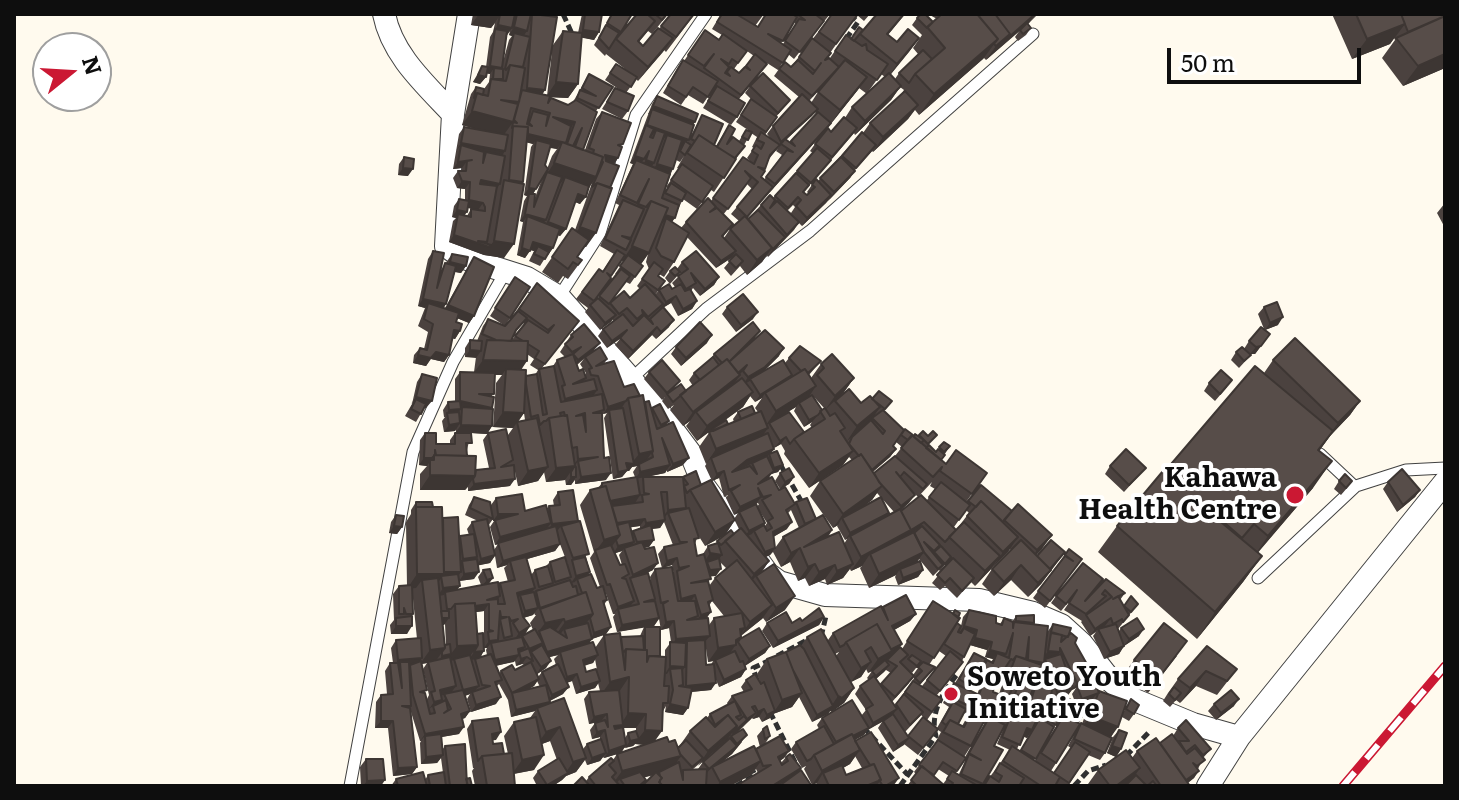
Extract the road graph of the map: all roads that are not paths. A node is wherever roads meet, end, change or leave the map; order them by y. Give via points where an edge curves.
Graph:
1 (384, 14) edge
2 (469, 14) edge
3 (706, 14) edge
4 (1033, 34) edge
5 (453, 114) junction
6 (506, 271) junction
7 (559, 297) junction
8 (630, 380) junction
9 (1314, 448) edge
10 (1445, 468) edge
11 (1445, 482) edge
12 (1355, 487) junction
13 (1258, 578) edge
14 (1239, 737) junction
15 (350, 786) edge
16 (1208, 786) edge

1 - 5 street via 404,59
2 - 5 street
3 - 7 lane via 636,115 600,233
4 - 8 lane via 810,231 706,309
5 - 6 street via 446,246 461,257
6 - 7 street
6 - 15 lane via 467,336 413,452
7 - 8 street
8 - 14 street via 691,454 704,486 779,582 825,595 979,600 1033,613 1061,625 1130,698
9 - 12 lane
10 - 12 lane via 1406,470
11 - 14 street
12 - 13 lane
14 - 16 street

